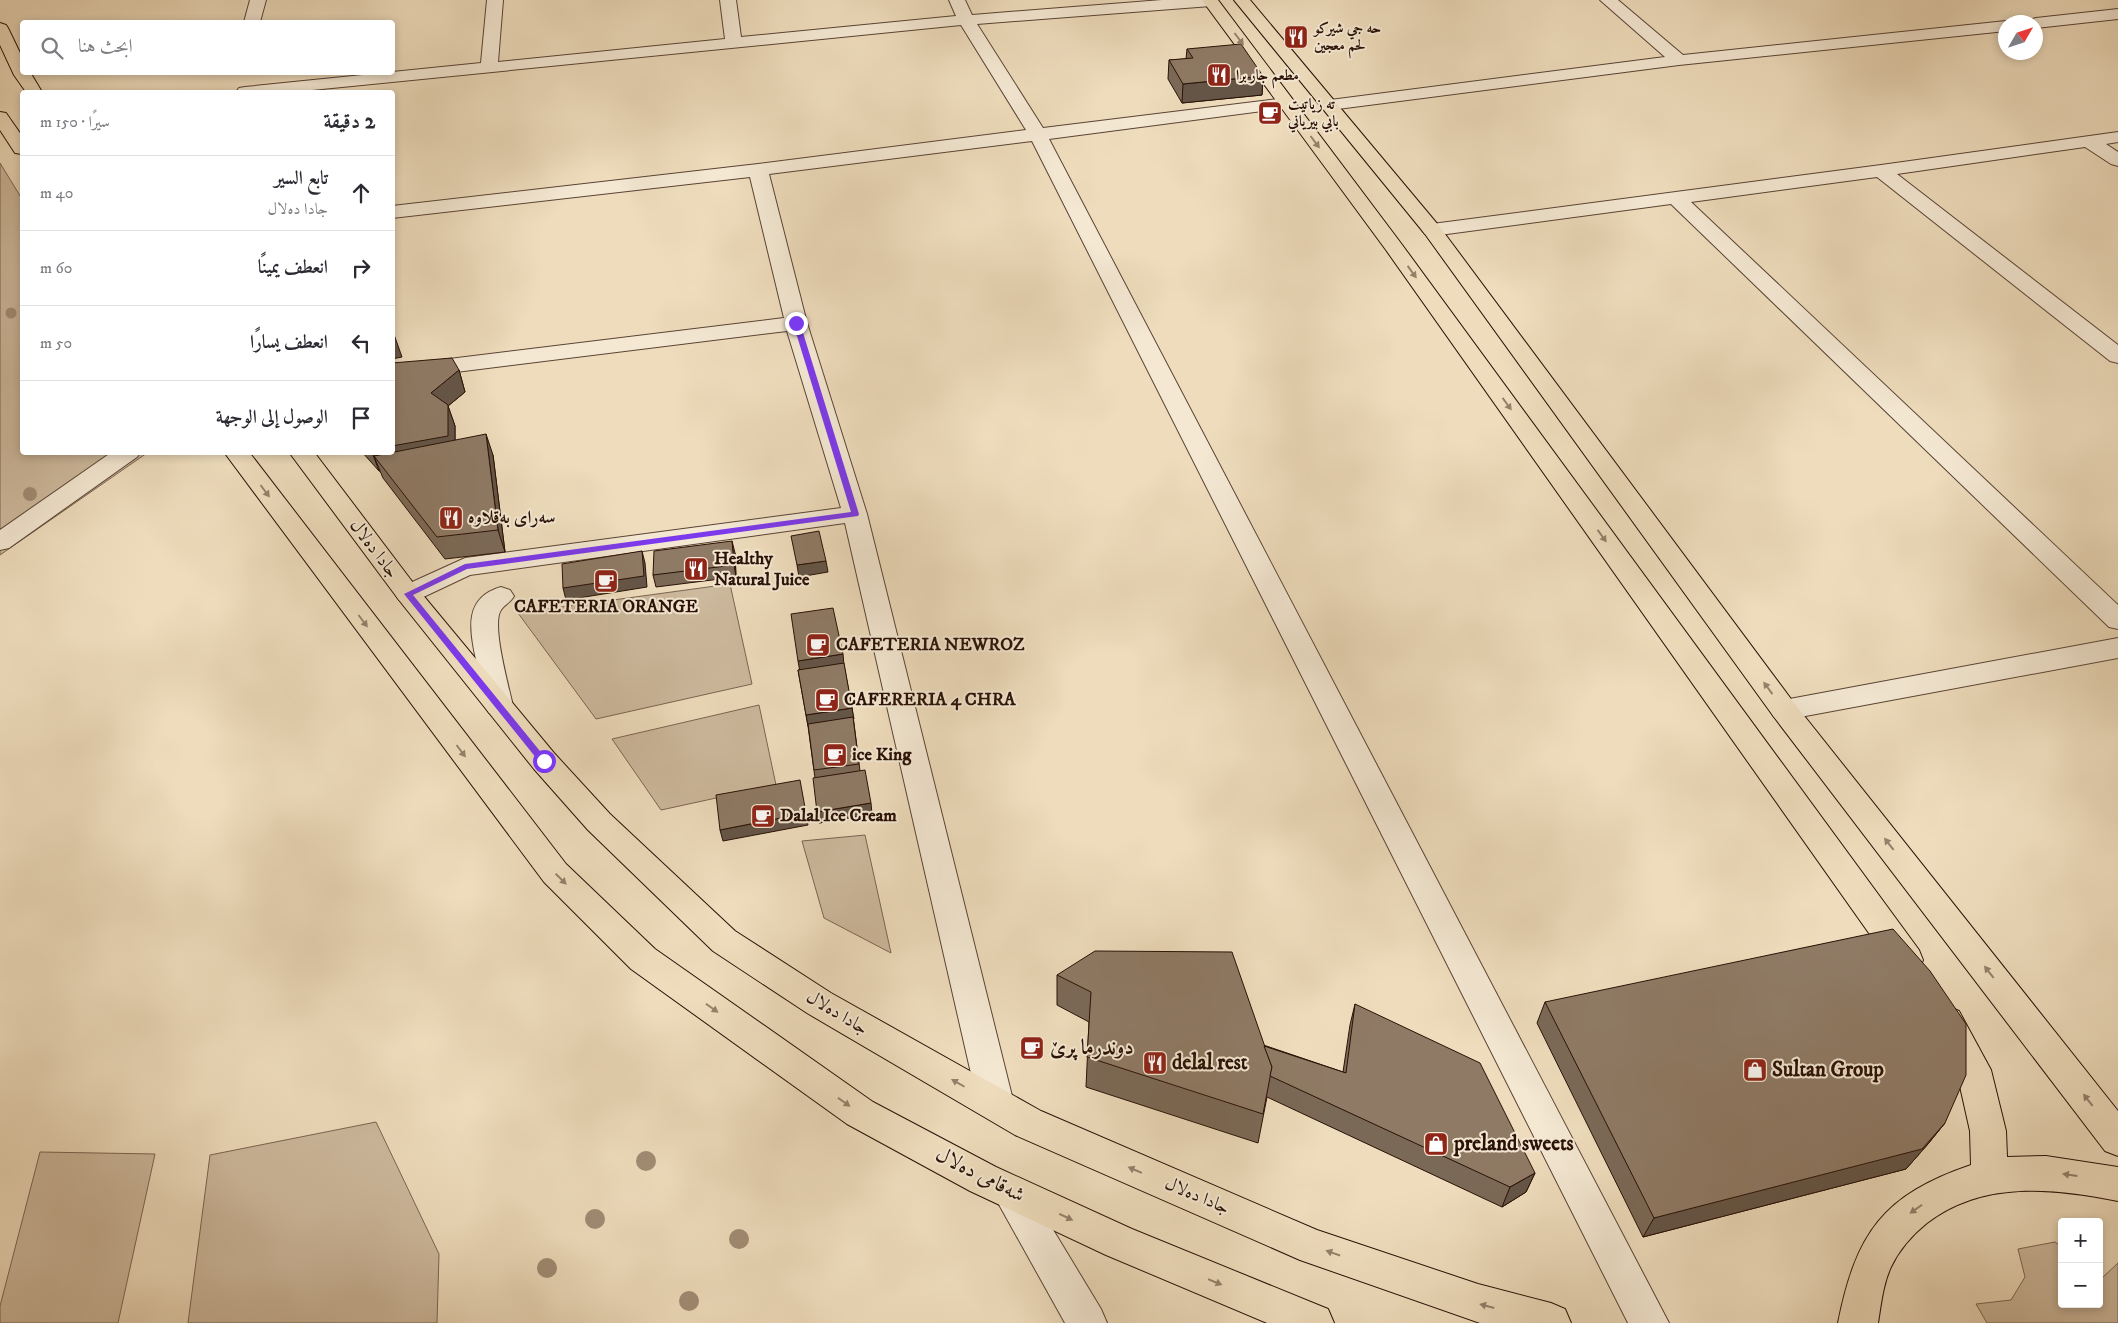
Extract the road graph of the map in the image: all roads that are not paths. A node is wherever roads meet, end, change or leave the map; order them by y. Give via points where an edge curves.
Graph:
1 (258, 0) edge
2 (495, 0) edge
3 (728, 0) edge
4 (957, 0) edge
5 (1242, 0) edge
6 (1608, 0) edge
7 (1210, 1) edge
8 (2087, 4) dead end
9 (2114, 17) edge
10 (253, 20) edge
11 (966, 20) junction
12 (2043, 22) edge
13 (1998, 27) edge
14 (0, 28) edge
15 (734, 44) junction
16 (1679, 60) junction
17 (20, 69) edge
18 (489, 69) junction
19 (23, 75) edge
20 (239, 88) edge
21 (33, 90) edge
22 (1286, 103) junction
23 (1330, 105) junction
24 (0, 117) edge
25 (1037, 134) junction
26 (2118, 138) edge
27 (2090, 142) junction
28 (20, 146) edge
29 (2118, 160) edge
30 (758, 170) junction
31 (1881, 171) junction
32 (1676, 198) junction
33 (395, 212) edge
34 (1432, 230) junction
35 (796, 323) junction
36 (2118, 356) edge
37 (395, 373) edge
38 (125, 455) edge
39 (238, 455) edge
40 (303, 455) edge
41 (855, 514) junction
42 (0, 542) edge
43 (408, 594) junction
44 (500, 596) dead end
45 (2118, 620) edge
46 (2118, 648) edge
47 (499, 706) junction
48 (1784, 710) junction
49 (1920, 977) edge
50 (1936, 1002) edge
51 (996, 1104) junction
52 (2118, 1139) edge
53 (1989, 1176) junction
54 (2118, 1184) edge
55 (1010, 1192) junction
56 (1087, 1323) edge
57 (1314, 1323) edge
58 (1551, 1323) edge
59 (1649, 1323) edge
60 (1858, 1323) edge

1 - 10 street
2 - 18 street
3 - 15 street
4 - 11 street
5 - 23 main road
6 - 16 street
7 - 11 street
7 -> 22 main road
8 - 9 street
9 - 12 street
11 - 15 street
11 - 25 street
13 - 16 street
14 - 17 main road
15 - 18 street
16 - 23 street
18 - 20 street
19 - 21 main road
22 - 25 street
22 -> 49 main road via 1399,254
23 - 34 main road
24 - 28 main road
25 - 30 street
25 - 59 street
26 - 27 street
27 - 29 street
27 - 31 street
30 - 33 street
30 - 35 street
31 - 32 street
31 - 36 street
32 - 34 street
32 - 45 street
48 -> 34 main road
35 - 37 street
35 - 41 street
38 - 42 street
39 -> 55 main road, شەقامی دەلال via 555,873 643,958 860,1113
40 - 43 main road, جادا دەلال
41 - 43 street via 465,567
41 - 51 street
43 - 47 main road, جادا دەلال
44 - 47 street via 488,606 483,627
46 - 48 street
51 -> 47 main road, جادا دەلال via 819,1004 724,941 599,822
52 -> 48 main road
50 - 53 main road via 1974,1070 1988,1131
58 -> 51 main road, جادا دەلال via 1478,1303 1313,1247 1028,1123
54 -> 53 main road via 2054,1173 2020,1172
53 -> 60 main road via 1947,1189 1911,1212 1894,1230 1883,1243 1865,1283
55 - 56 street
55 -> 57 main road, شەقامی دەلال via 1119,1242

